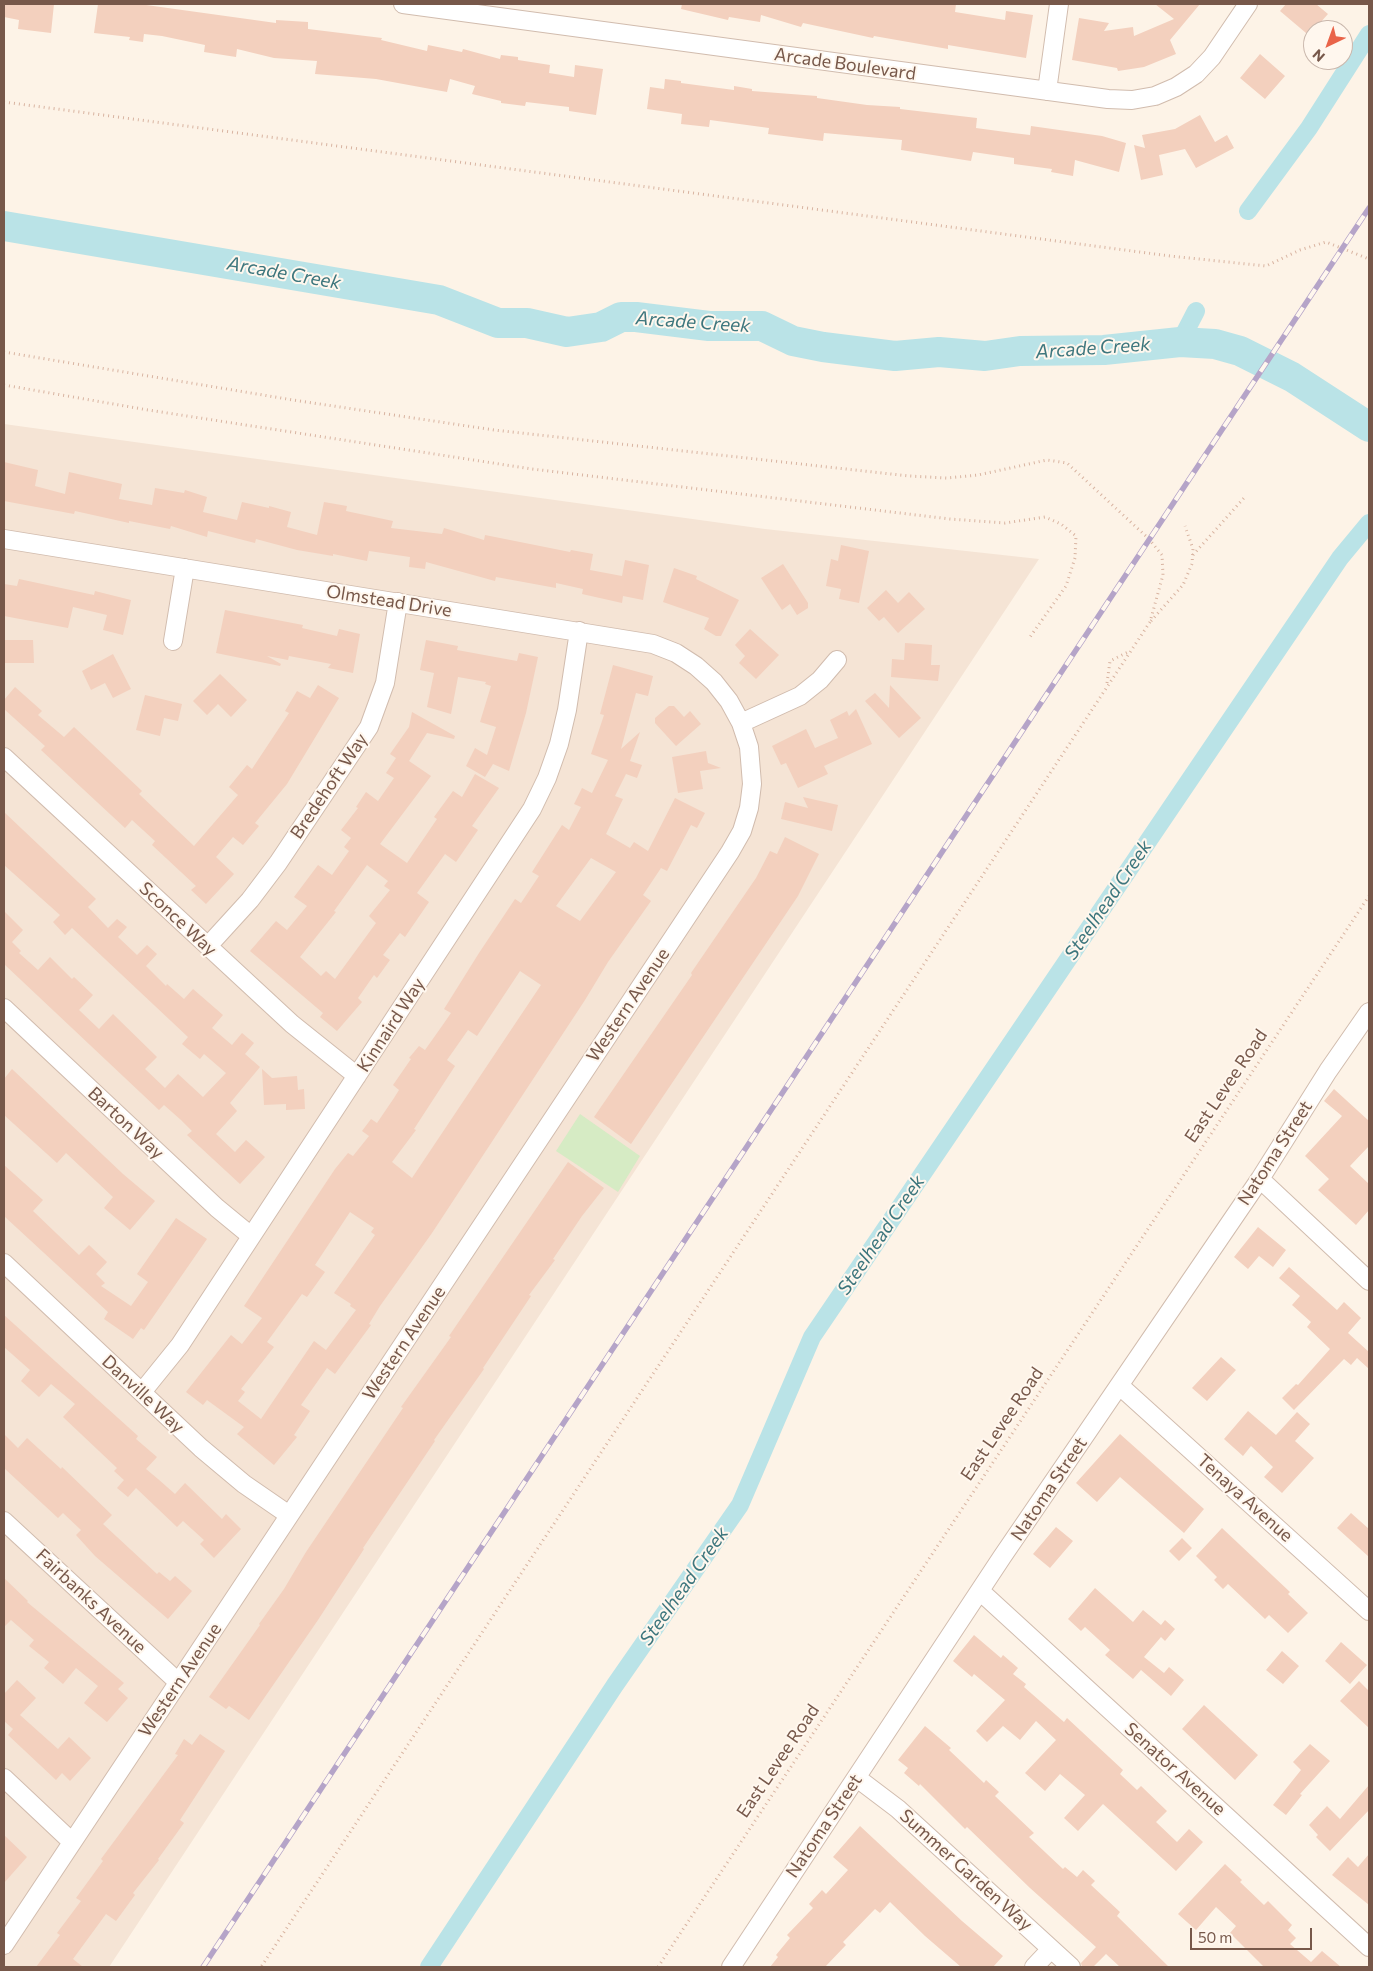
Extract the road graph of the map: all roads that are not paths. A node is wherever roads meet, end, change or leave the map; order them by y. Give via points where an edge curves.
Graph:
1 (402, 4) edge
2 (1059, 4) edge
3 (1248, 4) edge
4 (1047, 91) junction
5 (4, 539) edge
6 (185, 568) junction
7 (398, 602) junction
8 (579, 631) junction
9 (174, 642) dead end
10 (837, 660) dead end
11 (741, 723) junction
12 (4, 757) edge
13 (208, 946) junction
14 (4, 1008) edge
15 (1369, 1012) edge
16 (357, 1076) junction
17 (1260, 1179) junction
18 (251, 1236) junction
19 (4, 1263) edge
20 (1369, 1281) edge
21 (1120, 1386) junction
22 (142, 1392) junction
23 (289, 1515) junction
24 (4, 1521) edge
25 (980, 1591) junction
26 (1369, 1611) edge
27 (178, 1682) junction
28 (4, 1778) edge
29 (857, 1778) junction
30 (72, 1842) junction
31 (4, 1945) edge
32 (1369, 1947) edge
33 (1051, 1949) junction
34 (731, 1967) edge
35 (1034, 1967) edge
36 (1071, 1967) edge

1 - 4 street, Arcade Boulevard
2 - 4 street
3 - 4 street, Arcade Boulevard via 1204,66 1176,87 1155,96 1132,100
5 - 6 street, Olmstead Drive
6 - 7 street, Olmstead Drive
6 - 9 street
7 - 8 street, Olmstead Drive
7 - 13 street, Bredehoft Way via 385,683 369,727 278,863
8 - 11 street, Olmstead Drive via 641,641 676,653 714,682
8 - 16 street, Kinnaird Way via 559,744 532,809
10 - 11 street via 800,696
11 - 23 street, Western Avenue via 749,747 752,784 742,830 730,852
12 - 13 street, Sconce Way
13 - 16 street, Sconce Way via 298,1030
14 - 18 street, Barton Way
15 - 17 street, Natoma Street
16 - 18 street, Kinnaird Way
17 - 20 street
17 - 21 street, Natoma Street
18 - 22 street, Kinnaird Way via 180,1345
19 - 22 street, Danville Way
21 - 25 street, Natoma Street
21 - 26 street, Tenaya Avenue
22 - 23 street, Danville Way via 237,1478
23 - 27 street, Western Avenue
24 - 27 street, Fairbanks Avenue
25 - 29 street, Natoma Street
25 - 32 street, Senator Avenue
27 - 30 street, Western Avenue
28 - 30 street
29 - 33 street, Summer Garden Way via 898,1808
29 - 34 street, Natoma Street
30 - 31 street, Western Avenue
33 - 35 street
33 - 36 street, Summer Garden Way

